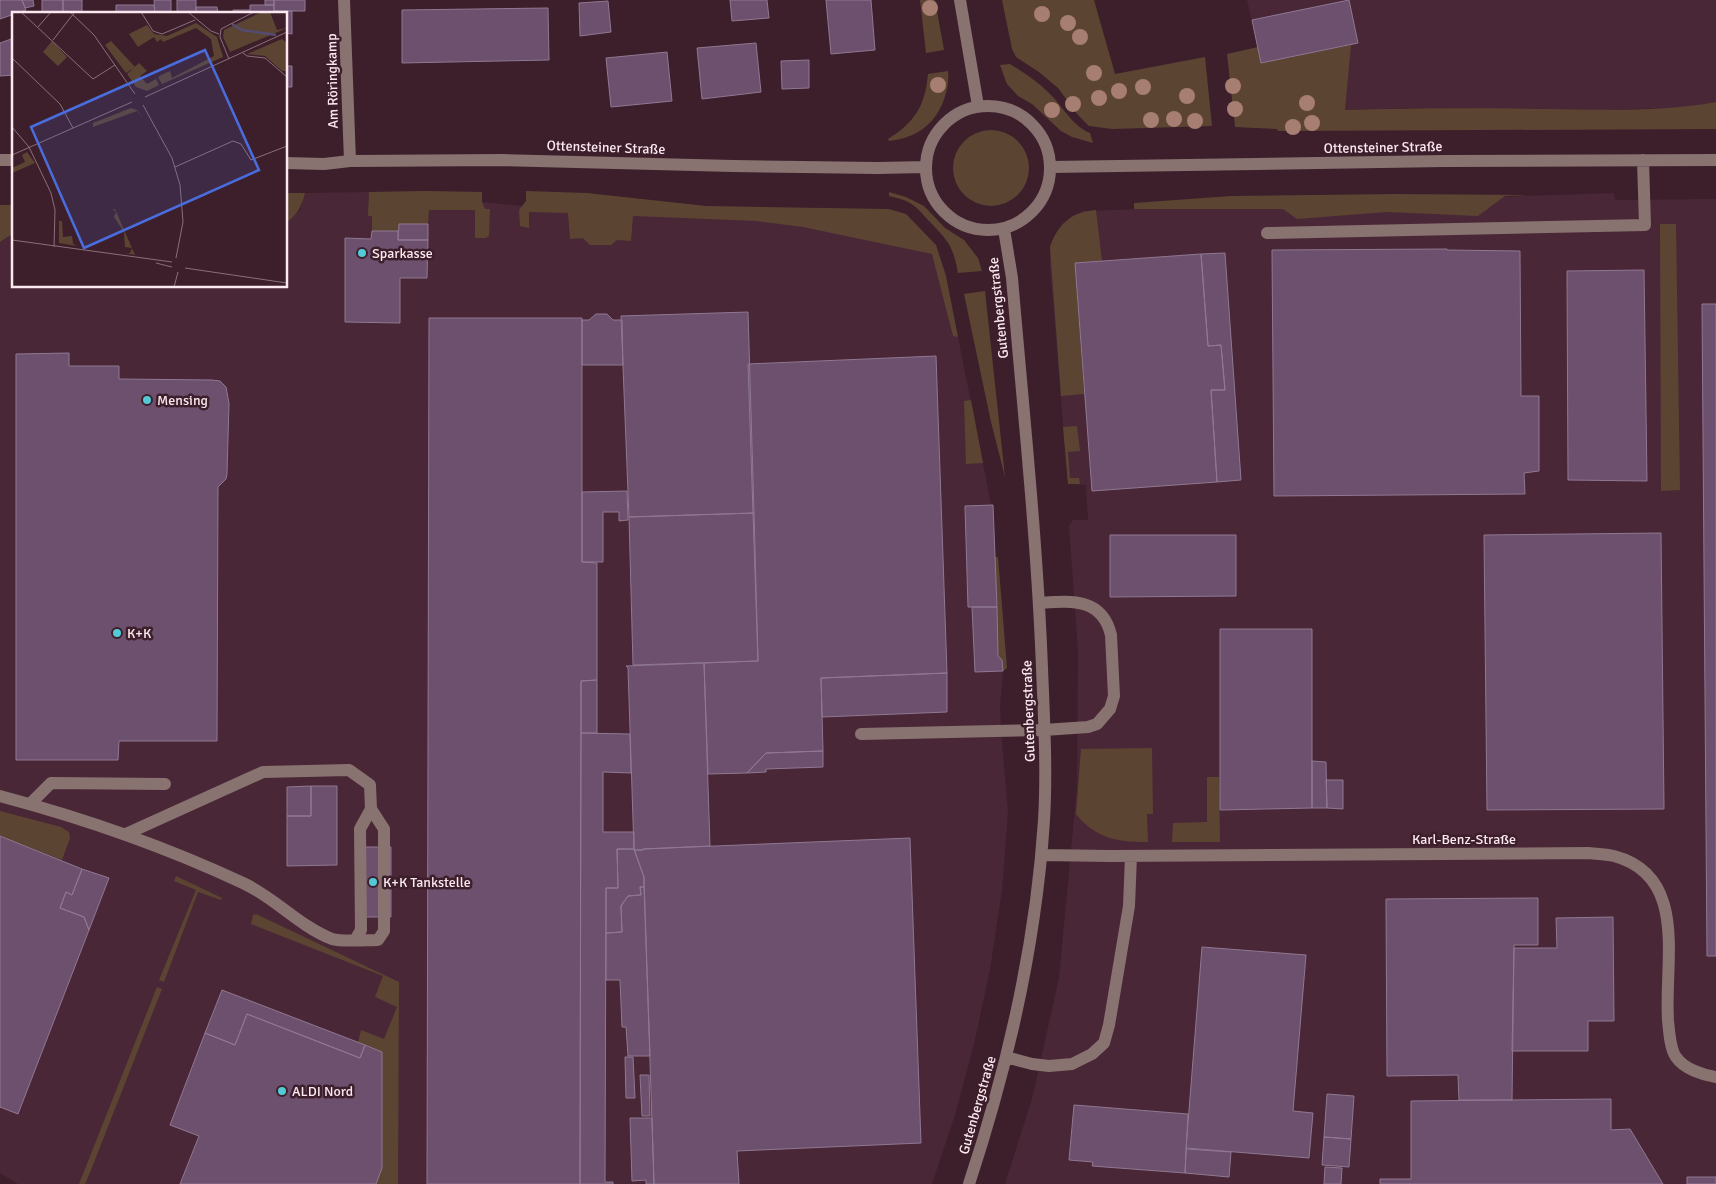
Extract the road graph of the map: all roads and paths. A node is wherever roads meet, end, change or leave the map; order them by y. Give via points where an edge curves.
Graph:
1 (344, 0) edge
2 (960, 0) edge
3 (978, 106) junction
4 (1644, 160) junction
5 (1716, 160) edge
6 (350, 161) junction
7 (288, 163) edge
8 (925, 167) junction
9 (1050, 167) junction
10 (1004, 229) junction
11 (1267, 233) dead end
12 (1039, 602) junction
13 (1044, 730) junction
14 (861, 734) dead end
15 (165, 784) dead end
16 (0, 796) edge
17 (30, 804) junction
18 (371, 809) junction
19 (126, 834) junction
20 (1041, 855) junction
21 (1131, 856) junction
22 (356, 940) junction
23 (1006, 1058) junction
24 (1716, 1077) edge
25 (969, 1184) edge

1 - 6 street, Am Röringkamp
2 - 3 street
3 - 8 street via 958,113 942,125 930,144
3 - 9 street via 994,106 1015,112 1033,125 1046,146
4 - 5 street, Ottensteiner Straße
4 - 9 street, Ottensteiner Straße
4 - 11 street via 1645,225
6 - 7 street, Ottensteiner Straße
6 - 8 street, Ottensteiner Straße via 503,160
8 - 10 street via 929,189 939,207 955,221 975,229
9 - 10 street via 1047,187 1038,206 1024,220
10 - 12 street, Gutenbergstraße via 1013,287
12 - 13 street, Gutenbergstraße
12 - 13 street via 1074,601 1088,605 1104,618 1111,635 1114,696 1110,709 1097,724
13 - 14 street
13 - 20 street, Gutenbergstraße via 1045,798
15 - 17 street via 51,783
16 - 17 street
17 - 19 street
18 - 19 street via 370,785 349,770 263,772
18 - 22 street via 360,829 361,930
18 - 22 street via 384,829 384,931 378,940
19 - 22 street via 245,884 334,940
20 - 21 street, Karl-Benz-Straße
20 - 23 street, Gutenbergstraße via 1027,964
21 - 23 street via 1129,906 1104,1043 1092,1054 1072,1064 1049,1066
21 - 24 street, Karl-Benz-Straße via 1587,853 1614,856 1638,866 1656,883 1664,903 1668,926 1668,1013 1676,1057 1694,1072
23 - 25 street, Gutenbergstraße

